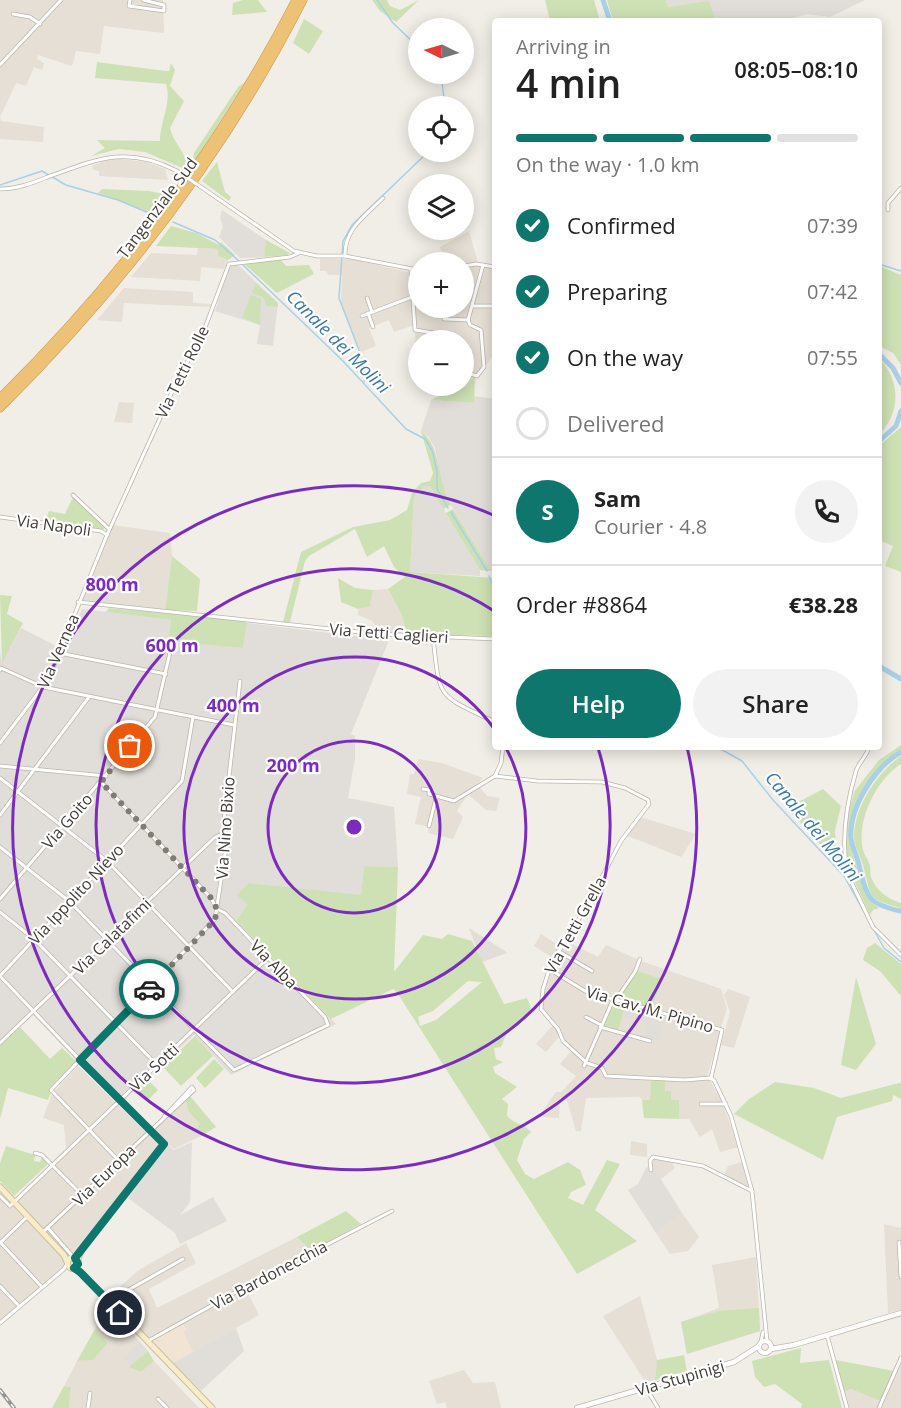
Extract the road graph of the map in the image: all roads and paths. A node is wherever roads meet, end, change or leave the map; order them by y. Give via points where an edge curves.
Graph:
1 (61, 0) edge
2 (130, 0) edge
3 (145, 0) edge
4 (296, 0) edge
5 (303, 0) edge
6 (13, 14) dead end
7 (40, 24) junction
8 (0, 65) edge
9 (901, 188) edge
10 (0, 189) edge
11 (383, 198) dead end
12 (888, 210) dead end
13 (299, 253) junction
14 (342, 255) junction
15 (474, 265) edge
16 (483, 265) junction
17 (492, 266) edge
18 (408, 269) edge
19 (367, 298) dead end
20 (408, 299) edge
21 (474, 299) edge
22 (474, 306) edge
23 (492, 306) edge
24 (370, 313) junction
25 (362, 316) dead end
26 (444, 319) dead end
27 (468, 320) joint
28 (373, 327) dead end
29 (474, 375) edge
30 (0, 398) edge
31 (0, 408) edge
32 (73, 495) dead end
33 (0, 517) edge
34 (109, 529) junction
35 (106, 535) junction
36 (78, 602) junction
37 (433, 637) junction
38 (492, 639) edge
39 (172, 644) dead end
40 (59, 653) junction
41 (0, 670) edge
42 (166, 674) junction
43 (240, 681) dead end
44 (43, 687) junction
45 (89, 697) junction
46 (158, 711) junction
47 (193, 717) junction
48 (492, 721) edge
49 (234, 725) junction
50 (0, 743) edge
51 (503, 750) edge
52 (867, 750) edge
53 (0, 766) edge
54 (34, 770) junction
55 (106, 776) junction
56 (495, 776) junction
57 (0, 778) edge
58 (101, 782) junction
59 (423, 789) dead end
60 (18, 792) junction
61 (436, 798) junction
62 (0, 815) edge
63 (141, 824) junction
64 (62, 826) junction
65 (429, 826) dead end
66 (226, 832) junction
67 (0, 847) edge
68 (107, 861) junction
69 (27, 868) junction
70 (183, 868) junction
71 (0, 899) edge
72 (69, 901) junction
73 (147, 902) junction
74 (217, 909) junction
75 (0, 912) edge
76 (34, 939) junction
77 (106, 940) junction
78 (188, 947) junction
79 (558, 951) junction
80 (901, 955) edge
81 (268, 958) junction
82 (640, 960) dead end
83 (549, 969) junction
84 (592, 971) dead end
85 (0, 976) edge
86 (70, 976) junction
87 (152, 986) junction
88 (233, 992) junction
89 (614, 1000) junction
90 (33, 1012) junction
91 (586, 1017) dead end
92 (116, 1023) junction
93 (601, 1026) junction
94 (194, 1030) junction
95 (0, 1035) edge
96 (4, 1039) junction
97 (650, 1041) dead end
98 (0, 1043) edge
99 (80, 1060) junction
100 (587, 1063) junction
101 (157, 1065) junction
102 (584, 1066) dead end
103 (711, 1078) junction
104 (118, 1101) junction
105 (701, 1104) dead end
106 (726, 1104) junction
107 (164, 1117) junction
108 (90, 1130) junction
109 (150, 1130) junction
110 (35, 1154) dead end
111 (119, 1161) junction
112 (52, 1165) junction
113 (651, 1170) dead end
114 (0, 1187) edge
115 (752, 1191) junction
116 (0, 1196) edge
117 (82, 1196) junction
118 (14, 1202) junction
119 (392, 1211) dead end
120 (28, 1216) junction
121 (45, 1230) junction
122 (899, 1242) dead end
123 (0, 1243) edge
124 (183, 1259) dead end
125 (72, 1263) junction
126 (901, 1277) edge
127 (0, 1286) edge
128 (41, 1286) junction
129 (109, 1300) junction
130 (19, 1306) junction
131 (901, 1314) edge
132 (0, 1323) edge
133 (827, 1335) junction
134 (148, 1341) junction
135 (766, 1344) junction
136 (762, 1353) junction
137 (748, 1355) junction
138 (901, 1358) edge
139 (646, 1388) junction
140 (90, 1394) dead end
141 (158, 1399) dead end
142 (88, 1408) edge
143 (167, 1408) edge
144 (212, 1408) edge
145 (577, 1408) edge
146 (658, 1408) edge
147 (847, 1408) edge
148 (879, 1408) edge

1 - 7 street
2 - 3 street via 129,6 164,11 164,5
4 - 30 highway, Tangenziale Sud via 239,102 158,221 93,302
5 - 31 highway, Tangenziale Sud via 238,116 164,224 99,305
6 - 7 street via 30,17
7 - 8 street
9 - 12 street via 888,203
10 - 13 street, bridge via 18,188 113,156 158,161
11 - 14 street via 349,233
13 - 14 street
13 - 34 street, Via Tetti Rolle via 229,264 203,333
14 - 18 street
15 - 16 street
16 - 17 street
16 - 21 street
19 - 24 street
20 - 24 street
22 - 23 street
24 - 25 street
24 - 28 street
26 - 27 street
27 - 29 street via 481,330 484,367
32 - 34 street
33 - 35 street, Via Napoli
34 - 35 street, Via Vernea
35 - 36 street, Via Vernea
36 - 37 street, Via Tetti Caglieri
36 - 40 street, Via Vernea
37 - 38 street, Via Tetti Caglieri
37 - 48 street via 441,692
39 - 42 street, Via Goito
40 - 42 street
40 - 44 street, Via Vernea
41 - 44 street
42 - 46 street, Via Goito
43 - 49 street, Via Nino Bixio
44 - 45 street
44 - 50 street, Via Vernea
45 - 46 street
45 - 54 street
46 - 47 street
46 - 55 street, Via Goito
47 - 49 street
47 - 63 street, Via Ippolito Nievo via 182,781
49 - 66 street, Via Nino Bixio
51 - 56 street
52 - 80 street via 857,768 845,818 847,873 873,927
53 - 54 street
54 - 55 street
54 - 60 street
55 - 58 street, Via Goito
56 - 61 street via 454,801
56 - 79 street, Via Tetti Grella via 602,782 625,788 649,801 621,841
57 - 60 street
58 - 63 street, Via Alba
58 - 64 street, Via Goito
59 - 61 street
60 - 62 street
60 - 64 street
61 - 65 street
63 - 68 street, Via Ippolito Nievo
63 - 70 street, Via Alba
64 - 68 street
64 - 69 street, Via Goito
66 - 70 street, Via Calatafimi via 214,838
66 - 74 street, Via Nino Bixio
67 - 69 street
68 - 72 street, Via Ippolito Nievo
68 - 73 street
69 - 71 street, Via Goito
69 - 72 street
70 - 73 street, Via Calatafimi
70 - 74 street, Via Alba
72 - 76 street, Via Ippolito Nievo
72 - 77 street
73 - 77 street, Via Calatafimi
73 - 78 street
74 - 78 street, Via Nino Bixio via 215,920
74 - 81 street, Via Alba
75 - 76 street
76 - 85 street, Via Ippolito Nievo
76 - 86 street
77 - 86 street, Via Calatafimi
77 - 87 street
78 - 87 street, Via Nino Bixio
78 - 88 street
79 - 83 street, Via Tetti Grella
79 - 84 street
81 - 88 street, Via Sotti
81 - 94 street, Via Alba via 329,1023 234,1070
82 - 89 street
83 - 89 street, Via Cav. M. Pipino via 585,991
83 - 100 street, Via Tetti Grella via 541,1000 543,1012 563,1041
85 - 90 street
86 - 90 street, Via Calatafimi
86 - 92 street
87 - 92 street, Via Nino Bixio
87 - 94 street
88 - 94 street, Via Sotti
89 - 93 street
89 - 103 street, Via Cav. M. Pipino via 722,1030
90 - 96 street, Via Calatafimi
90 - 99 street
91 - 93 street
92 - 99 street, Via Nino Bixio
92 - 101 street
93 - 97 street
93 - 100 street
94 - 101 street, Via Sotti
95 - 96 street
96 - 98 street, Via Calatafimi
99 - 104 street
99 - 108 street, Via Nino Bixio via 51,1090
100 - 102 street
100 - 103 street, Via Tetti Grella via 600,1067 608,1076
101 - 104 street, Via Sotti
103 - 106 street
104 - 108 street, Via Sotti
104 - 109 street
105 - 106 street
106 - 115 street
107 - 107 street, Via Europa via 194,1090 192,1087
107 - 109 street, Via Europa
108 - 111 street
108 - 112 street, Via Sotti
109 - 111 street, Via Europa
109 - 125 street via 163,1145
110 - 112 street
111 - 117 street, Via Europa
112 - 117 street
112 - 118 street, Via Sotti
113 - 115 street via 653,1157 703,1166
114 - 118 main road
115 - 135 street
116 - 118 street via 10,1206
117 - 121 street, Via Europa
118 - 120 main road
119 - 134 street, Via Bardonecchia
120 - 121 main road
120 - 123 street
121 - 125 street
121 - 125 main road
122 - 126 street
123 - 128 street
124 - 129 street
125 - 128 street
125 - 129 main road
127 - 130 street
128 - 130 street
129 - 134 main road
130 - 132 street
131 - 133 street, Via Stupinigi
133 - 135 street, Via Stupinigi via 789,1346
133 - 147 street
134 - 144 main road
135 - 136 street, Via Stupinigi
135 - 136 street
135 - 137 street, Via Stupinigi
136 - 137 street, Via Stupinigi
137 - 139 street, Via Stupinigi via 730,1364
138 - 148 street
139 - 145 street, Via Stupinigi
139 - 146 street
140 - 142 street
141 - 143 street

